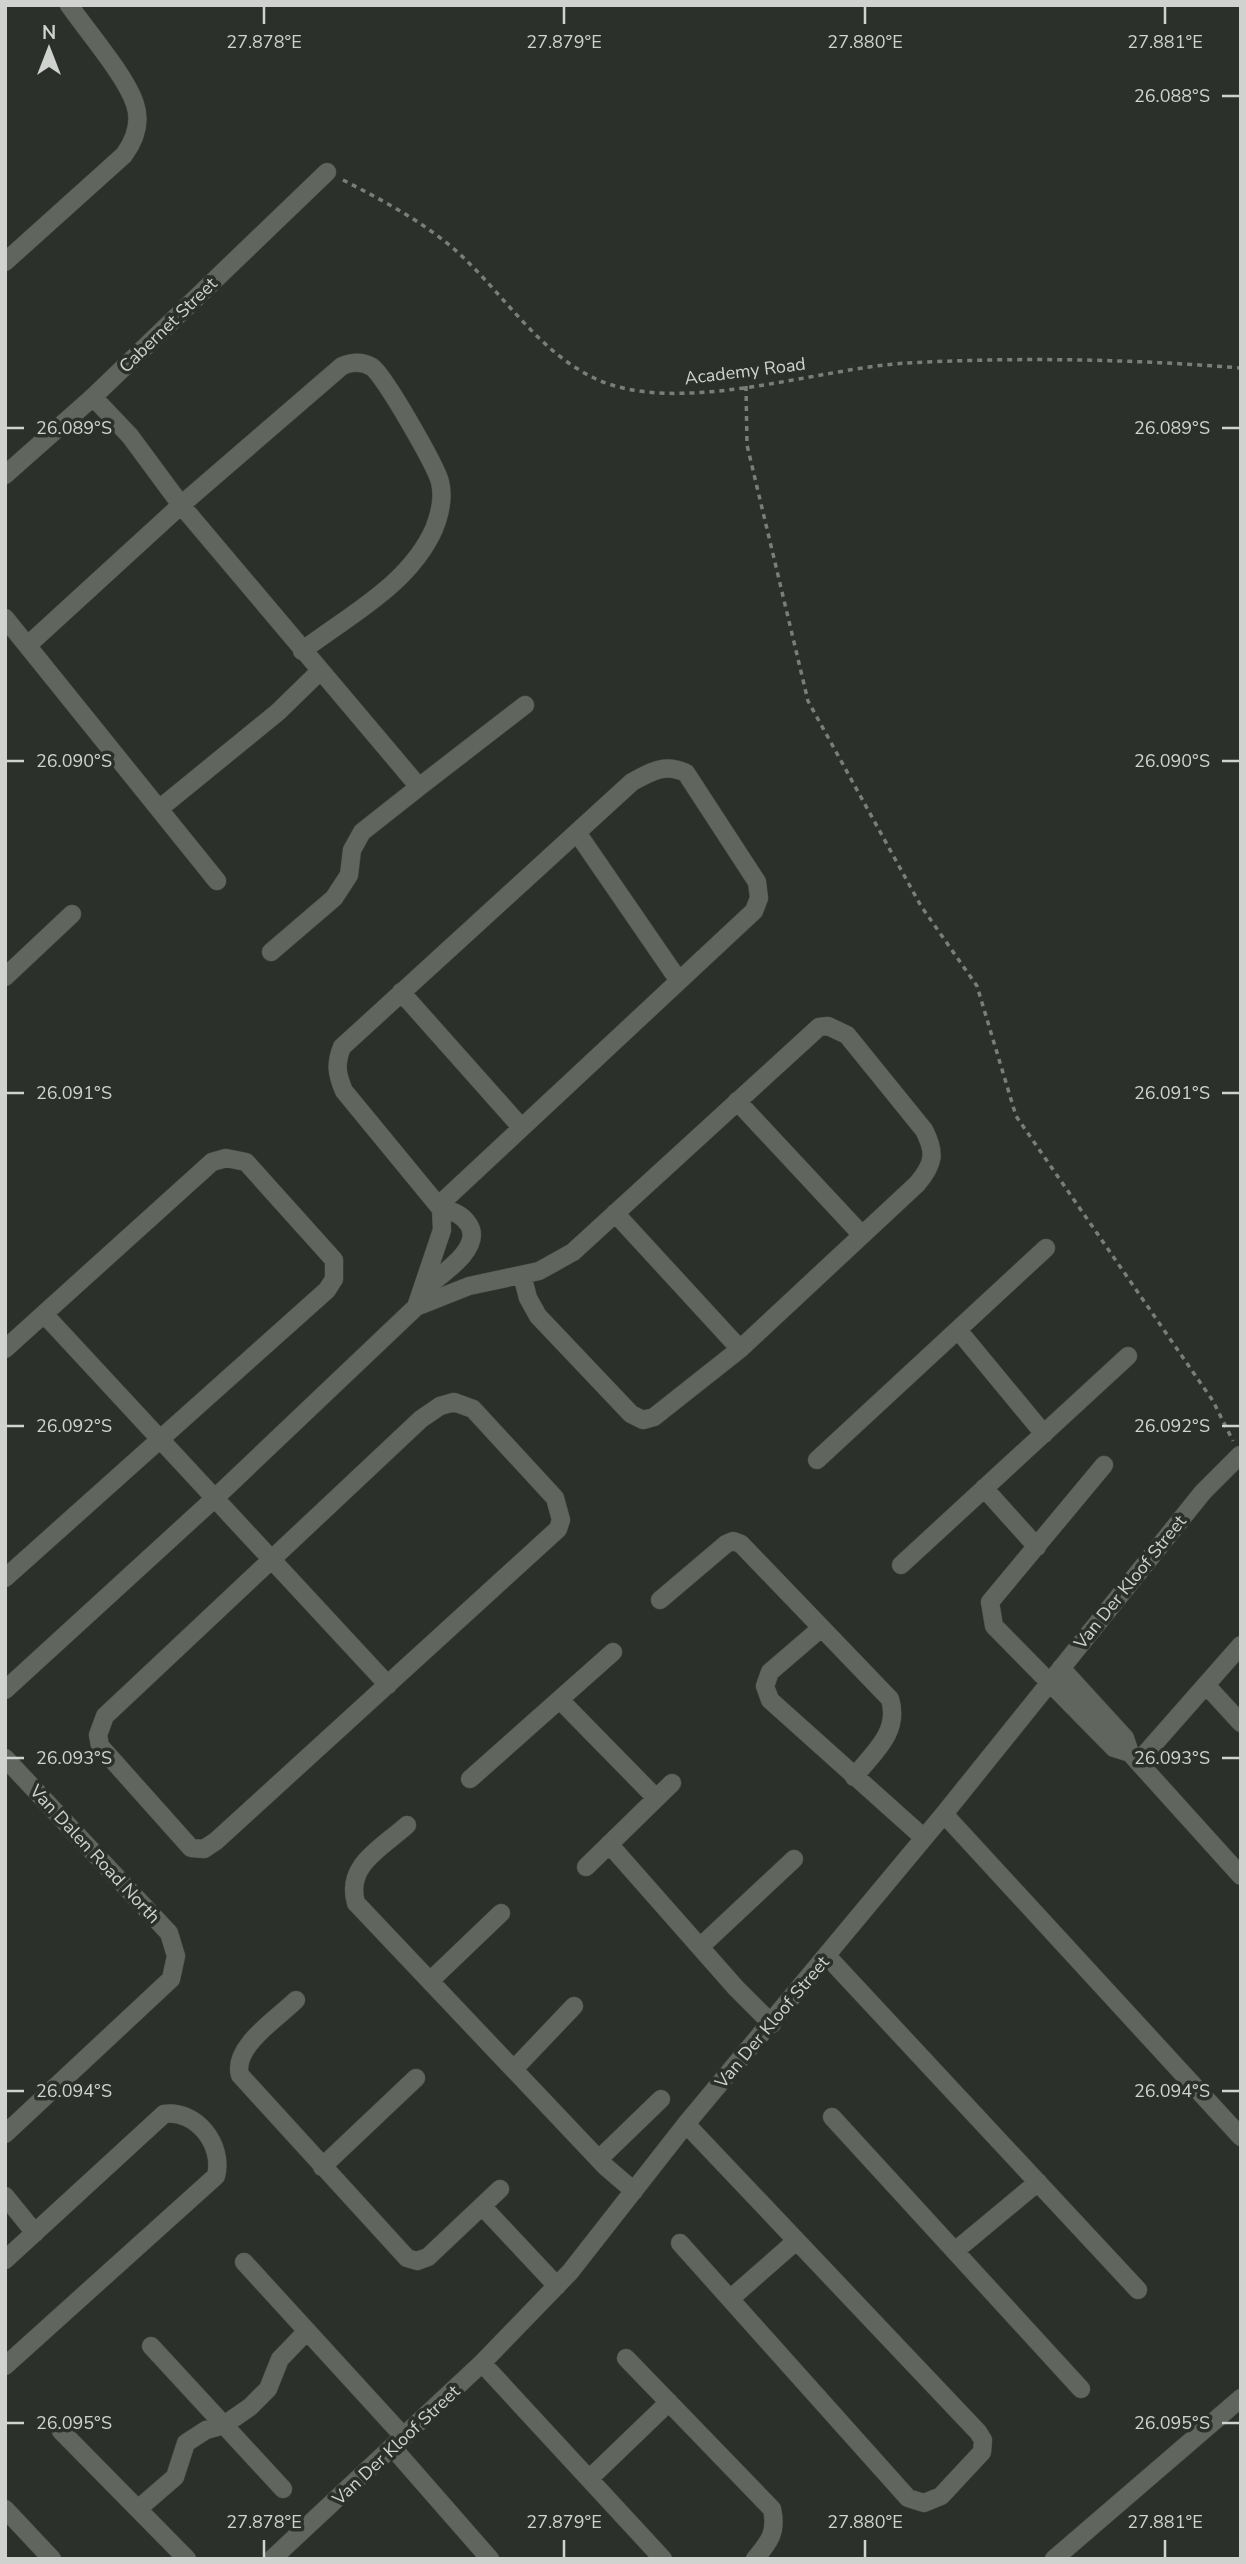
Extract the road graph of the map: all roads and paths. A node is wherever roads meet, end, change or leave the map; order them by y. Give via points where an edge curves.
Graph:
1 (69, 5) edge
2 (327, 172) joint
3 (5, 262) edge
4 (1241, 368) edge
5 (746, 386) junction
6 (93, 397) junction
7 (5, 475) edge
8 (181, 505) junction
9 (5, 618) edge
10 (28, 645) junction
11 (302, 651) junction
12 (319, 672) junction
13 (525, 705) dead end
14 (419, 787) junction
15 (159, 809) junction
16 (578, 834) junction
17 (217, 881) dead end
18 (72, 914) dead end
19 (271, 952) dead end
20 (5, 977) edge
21 (679, 981) junction
22 (401, 992) junction
23 (737, 1101) junction
24 (521, 1126) junction
25 (440, 1207) junction
26 (615, 1213) junction
27 (861, 1234) junction
28 (1046, 1248) dead end
29 (522, 1275) junction
30 (419, 1299) junction
31 (44, 1314) junction
32 (958, 1330) junction
33 (5, 1349) edge
34 (740, 1349) junction
35 (1128, 1356) dead end
36 (1044, 1434) junction
37 (162, 1440) junction
38 (1240, 1455) edge
39 (817, 1460) dead end
40 (1104, 1465) dead end
41 (984, 1488) junction
42 (215, 1498) junction
43 (1037, 1547) junction
44 (273, 1558) junction
45 (901, 1565) dead end
46 (5, 1578) edge
47 (660, 1600) dead end
48 (820, 1629) junction
49 (1241, 1645) edge
50 (613, 1652) dead end
51 (1061, 1668) junction
52 (1050, 1683) junction
53 (388, 1685) junction
54 (1206, 1685) junction
55 (5, 1690) edge
56 (560, 1700) junction
57 (1083, 1704) junction
58 (1241, 1723) edge
59 (1134, 1757) junction
60 (5, 1758) edge
61 (854, 1777) junction
62 (470, 1779) dead end
63 (672, 1783) dead end
64 (656, 1798) junction
65 (944, 1814) junction
66 (407, 1825) dead end
67 (924, 1838) junction
68 (610, 1844) junction
69 (794, 1859) dead end
70 (586, 1867) dead end
71 (1241, 1876) edge
72 (501, 1913) dead end
73 (699, 1947) junction
74 (827, 1956) junction
75 (430, 1980) junction
76 (296, 2000) dead end
77 (574, 2006) dead end
78 (772, 2024) junction
79 (516, 2068) junction
80 (415, 2078) dead end
81 (660, 2099) dead end
82 (832, 2117) dead end
83 (686, 2124) junction
84 (5, 2134) edge
85 (1241, 2137) edge
86 (599, 2159) junction
87 (322, 2166) junction
88 (1038, 2182) junction
89 (500, 2189) dead end
90 (634, 2191) junction
91 (5, 2196) edge
92 (482, 2206) junction
93 (35, 2233) junction
94 (796, 2241) junction
95 (680, 2243) dead end
96 (955, 2251) junction
97 (5, 2260) edge
98 (244, 2262) dead end
99 (557, 2286) junction
100 (1139, 2290) dead end
101 (730, 2298) junction
102 (307, 2331) junction
103 (151, 2346) dead end
104 (626, 2358) dead end
105 (482, 2363) junction
106 (5, 2366) edge
107 (1082, 2389) dead end
108 (1241, 2398) edge
109 (669, 2402) junction
110 (224, 2425) junction
111 (61, 2431) dead end
112 (399, 2442) junction
113 (589, 2479) junction
114 (283, 2489) dead end
115 (5, 2509) edge
116 (138, 2509) junction
117 (52, 2559) edge
118 (187, 2559) edge
119 (272, 2559) edge
120 (489, 2559) edge
121 (663, 2559) edge
122 (755, 2559) edge
123 (1054, 2559) edge

1 - 3 street via 135,105 133,143
2 - 5 path, Academy Road via 411,216 456,250 555,354 595,379 689,394
2 - 6 street, Cabernet Street
4 - 5 path, Academy Road via 1008,359 904,363
5 - 38 path via 747,444 808,701 921,906 977,986 1016,1116 1213,1401
6 - 7 street, Cabernet Street
6 - 8 street via 130,436
8 - 10 street
8 - 11 street
8 - 11 street via 342,366 357,362 377,371 434,466 442,496 439,514 423,550 394,583
9 - 10 street
10 - 15 street
11 - 12 street
12 - 14 street
12 - 15 street via 278,712
13 - 14 street
14 - 19 street via 362,832 352,850 349,876 334,898
15 - 17 street
16 - 21 street
16 - 21 street via 632,782 657,768 674,767 686,773 757,883 759,898 754,911
16 - 22 street
18 - 20 street
21 - 24 street
22 - 24 street
22 - 25 street via 342,1047 337,1077
23 - 26 street
23 - 27 street
23 - 27 street via 819,1027 847,1035 923,1130 934,1157 918,1184
24 - 25 street
25 - 30 street via 442,1230
25 - 30 street via 465,1219 472,1241
26 - 29 street via 573,1252
26 - 34 street
27 - 34 street
28 - 32 street
29 - 30 street
29 - 34 street via 538,1316 631,1415 643,1420 654,1417
30 - 42 street
31 - 33 street
31 - 37 street
31 - 37 street via 212,1162 226,1158 247,1162 334,1259 334,1279
32 - 36 street
32 - 39 street
35 - 36 street
36 - 41 street
37 - 42 street
37 - 46 street
38 - 51 street, Van Der Kloof Street via 1203,1492
40 - 43 street
41 - 43 street
41 - 45 street
42 - 44 street
42 - 55 street
43 - 52 street via 990,1602 990,1615 994,1626
44 - 53 street
44 - 53 street via 421,1419 454,1402 473,1409 555,1498 561,1520 558,1530
44 - 53 street via 105,1716 100,1726 100,1746 191,1848 204,1849 216,1841
47 - 48 street via 733,1541 741,1544
48 - 61 street via 890,1699 895,1714 891,1731
48 - 61 street via 770,1672 765,1686 770,1700
49 - 54 street
50 - 56 street
51 - 52 street, Van Der Kloof Street
51 - 57 street
52 - 57 street
52 - 65 street, Van Der Kloof Street
54 - 58 street
54 - 59 street
56 - 62 street
56 - 64 street
57 - 59 street via 1114,1748
59 - 71 street
60 - 84 street, Van Dalen Road North via 169,1933 176,1956 170,1979
61 - 67 street
63 - 64 street
64 - 68 street
65 - 67 street, Van Der Kloof Street
65 - 85 street
66 - 75 street via 356,1871 352,1889 356,1903
67 - 74 street, Van Der Kloof Street
68 - 70 street
68 - 73 street
69 - 73 street
72 - 75 street
73 - 78 street
74 - 78 street, Van Der Kloof Street
74 - 88 street
75 - 79 street
76 - 87 street via 245,2049 238,2069
77 - 79 street
78 - 83 street, Van Der Kloof Street
79 - 86 street
80 - 87 street
81 - 86 street
82 - 96 street
83 - 90 street, Van Der Kloof Street
83 - 94 street
86 - 90 street
87 - 92 street via 407,2258 417,2261 428,2257
88 - 96 street
88 - 100 street
89 - 92 street
90 - 99 street, Van Der Kloof Street
91 - 93 street
92 - 99 street
93 - 97 street
93 - 106 street via 164,2114 178,2112 192,2118 216,2148 220,2162 216,2176
94 - 101 street
94 - 101 street via 978,2431 982,2452 941,2496 923,2503 908,2498
95 - 101 street
96 - 107 street
98 - 102 street
99 - 105 street, Van Der Kloof Street
102 - 110 street via 280,2359 268,2389
102 - 112 street
103 - 110 street
104 - 109 street
105 - 112 street, Van Der Kloof Street
105 - 113 street
108 - 123 street
109 - 113 street
109 - 122 street via 772,2509 773,2537
110 - 114 street
110 - 116 street via 186,2443 175,2477
111 - 116 street
112 - 119 street, Van Der Kloof Street
112 - 120 street
113 - 121 street
115 - 117 street
116 - 118 street

